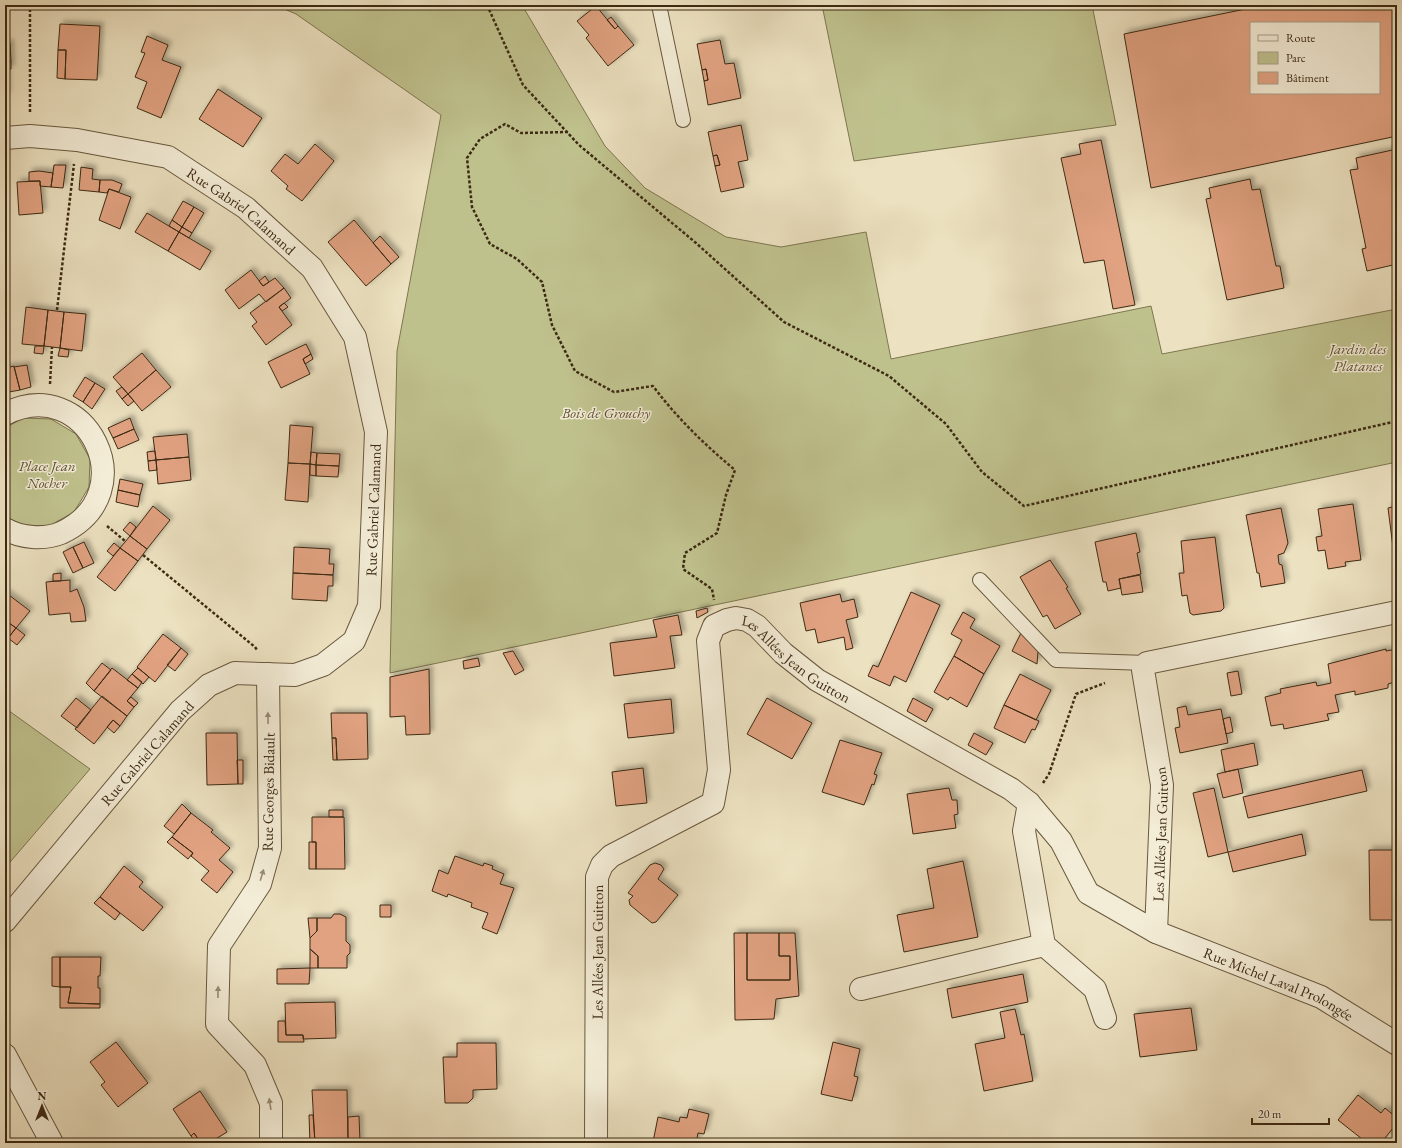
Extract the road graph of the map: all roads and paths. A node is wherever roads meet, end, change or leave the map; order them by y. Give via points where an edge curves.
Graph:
1 (30, 5) edge
2 (487, 5) edge
3 (659, 5) edge
4 (683, 120) dead end
5 (568, 132) junction
6 (30, 136) junction
7 (5, 138) edge
8 (77, 140) junction
9 (56, 310) dead end
10 (52, 347) dead end
11 (49, 406) junction
12 (5, 414) edge
13 (1397, 421) edge
14 (5, 529) edge
15 (143, 555) dead end
16 (980, 580) dead end
17 (1397, 612) edge
18 (719, 624) junction
19 (1147, 663) junction
20 (268, 674) junction
21 (1106, 683) dead end
22 (1049, 774) dead end
23 (1029, 803) junction
24 (5, 921) edge
25 (1156, 932) junction
26 (1044, 945) junction
27 (861, 989) dead end
28 (1105, 1018) dead end
29 (1397, 1044) edge
30 (5, 1055) edge
31 (52, 1143) edge
32 (271, 1143) edge
33 (596, 1143) edge

1 - 6 path
2 - 5 path via 523,85
3 - 4 lane
5 - 13 path via 579,145 696,243 784,322 889,376 946,424 982,472 1024,506
5 - 18 path via 521,132 505,124 480,139 467,158 472,207 490,244 516,259 542,282 552,325 575,371 614,392 653,386 670,409 735,470 717,534 685,553 683,569 712,589
6 - 7 street, Rue Gabriel Calamand
6 - 8 street, Rue Gabriel Calamand
8 - 9 path
8 - 20 street, Rue Gabriel Calamand via 168,157 246,208 312,268 355,337 376,432 369,606 354,641 324,665 295,675
10 - 11 path
11 - 12 street via 31,405
11 - 14 street via 70,414 87,428 99,447 104,470 100,492 90,512 74,527 54,536 33,538
15 - 20 path via 255,647
16 - 19 lane via 1056,660
17 - 19 street
18 - 23 street, Les Allées Jean Guitton via 736,618 748,620 817,680 1011,789
18 - 33 street, Les Allées Jean Guitton via 714,626 708,641 719,770 713,804 611,856 602,865 597,877
19 - 25 street, Les Allées Jean Guitton via 1143,670 1162,785
20 - 24 street, Rue Gabriel Calamand via 235,673 209,685 180,711
32 -> 20 street, Rue Georges Bidault via 271,1103 255,1065 217,1024 219,946 260,884 270,848
21 - 22 path via 1076,694
23 - 25 street, Les Allées Jean Guitton via 1061,840 1088,893
23 - 26 street via 1024,832
25 - 29 street, Rue Michel Laval Prolongée via 1321,997
26 - 27 street
26 - 28 street via 1095,989
30 - 31 street

